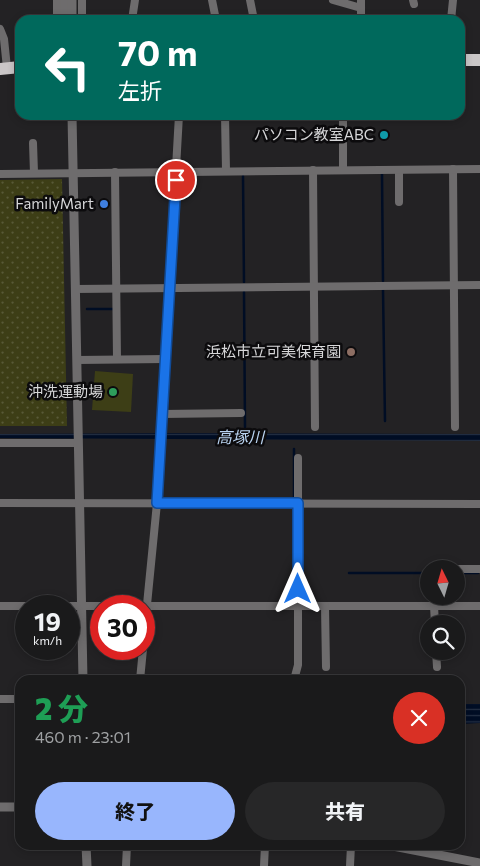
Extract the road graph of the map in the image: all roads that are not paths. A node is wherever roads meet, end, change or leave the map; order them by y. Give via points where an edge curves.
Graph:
1 (57, 0) edge
2 (65, 0) edge
3 (72, 0) edge
4 (82, 0) edge
5 (134, 0) edge
6 (212, 0) edge
7 (250, 0) edge
8 (333, 0) edge
9 (453, 0) edge
10 (361, 4) edge
11 (57, 15) edge
12 (65, 15) edge
13 (72, 15) edge
14 (82, 15) edge
15 (132, 15) edge
16 (215, 15) edge
17 (253, 15) edge
18 (452, 15) edge
19 (0, 29) edge
20 (465, 60) edge
21 (480, 60) edge
22 (9, 68) edge
23 (72, 120) edge
24 (179, 120) edge
25 (225, 120) edge
26 (343, 120) edge
27 (33, 143) dead end
28 (453, 169) junction
29 (480, 169) edge
30 (313, 170) junction
31 (343, 170) junction
32 (399, 170) junction
33 (226, 171) junction
34 (115, 172) junction
35 (176, 172) junction
36 (34, 173) junction
37 (73, 173) junction
38 (0, 174) edge
39 (399, 202) dead end
40 (454, 285) junction
41 (480, 285) edge
42 (314, 286) junction
43 (116, 288) junction
44 (170, 288) junction
45 (75, 289) junction
46 (165, 359) junction
47 (77, 360) junction
48 (117, 360) junction
49 (241, 413) dead end
50 (162, 414) junction
51 (315, 427) dead end
52 (455, 428) dead end
53 (78, 438) junction
54 (0, 442) edge
55 (298, 458) dead end
56 (0, 502) edge
57 (80, 503) junction
58 (157, 503) junction
59 (298, 503) junction
60 (480, 504) edge
61 (465, 569) edge
62 (480, 569) edge
63 (147, 595) edge
64 (0, 606) edge
65 (82, 606) junction
66 (90, 606) edge
67 (155, 606) edge
68 (298, 606) junction
69 (325, 606) junction
70 (434, 606) junction
71 (480, 606) edge
72 (434, 615) edge
73 (141, 660) edge
74 (437, 660) edge
75 (326, 667) dead end
76 (437, 667) dead end
77 (83, 675) edge
78 (140, 675) edge
79 (295, 675) edge
80 (0, 699) edge
81 (15, 699) edge
82 (0, 807) edge
83 (15, 807) edge
84 (86, 850) edge
85 (127, 850) edge
86 (265, 850) edge
87 (351, 850) edge
88 (414, 850) edge
89 (480, 863) edge
90 (87, 866) edge
91 (126, 866) edge
92 (264, 866) edge
93 (350, 866) edge

1 - 11 street
2 - 12 street
3 - 13 street
4 - 14 street
5 - 15 street
6 - 16 street
7 - 17 street
8 - 10 street
9 - 18 street
19 - 22 street
20 - 21 highway
23 - 37 street
24 - 35 street
25 - 33 street
26 - 31 street
27 - 36 street
28 - 29 street
28 - 32 street
28 - 40 street
30 - 31 street
30 - 33 street
30 - 42 street
31 - 32 street
32 - 39 street
33 - 35 street
34 - 35 street
34 - 37 street
34 - 43 street
35 - 44 street
36 - 37 street
36 - 38 street
37 - 45 street
40 - 41 street
40 - 42 street
40 - 52 street
42 - 44 street
42 - 51 street
43 - 44 street
43 - 45 street
43 - 48 street
44 - 46 street
45 - 47 street
46 - 48 street
46 - 50 street
47 - 48 street
47 - 53 street
49 - 50 street
50 - 58 street
53 - 54 street
53 - 57 street
55 - 59 street
56 - 57 street
57 - 58 street
57 - 65 street
58 - 59 street
58 - 63 street
59 - 60 street
59 - 68 street
61 - 62 street
64 - 65 street
65 - 66 street
65 - 77 street
67 - 68 street
68 - 69 street
68 - 79 street
69 - 70 street
69 - 75 street
70 - 71 street
70 - 72 street
73 - 78 street
74 - 76 street
80 - 81 street
82 - 83 street
84 - 90 street
85 - 91 street
86 - 92 street
87 - 93 street
88 - 89 street

